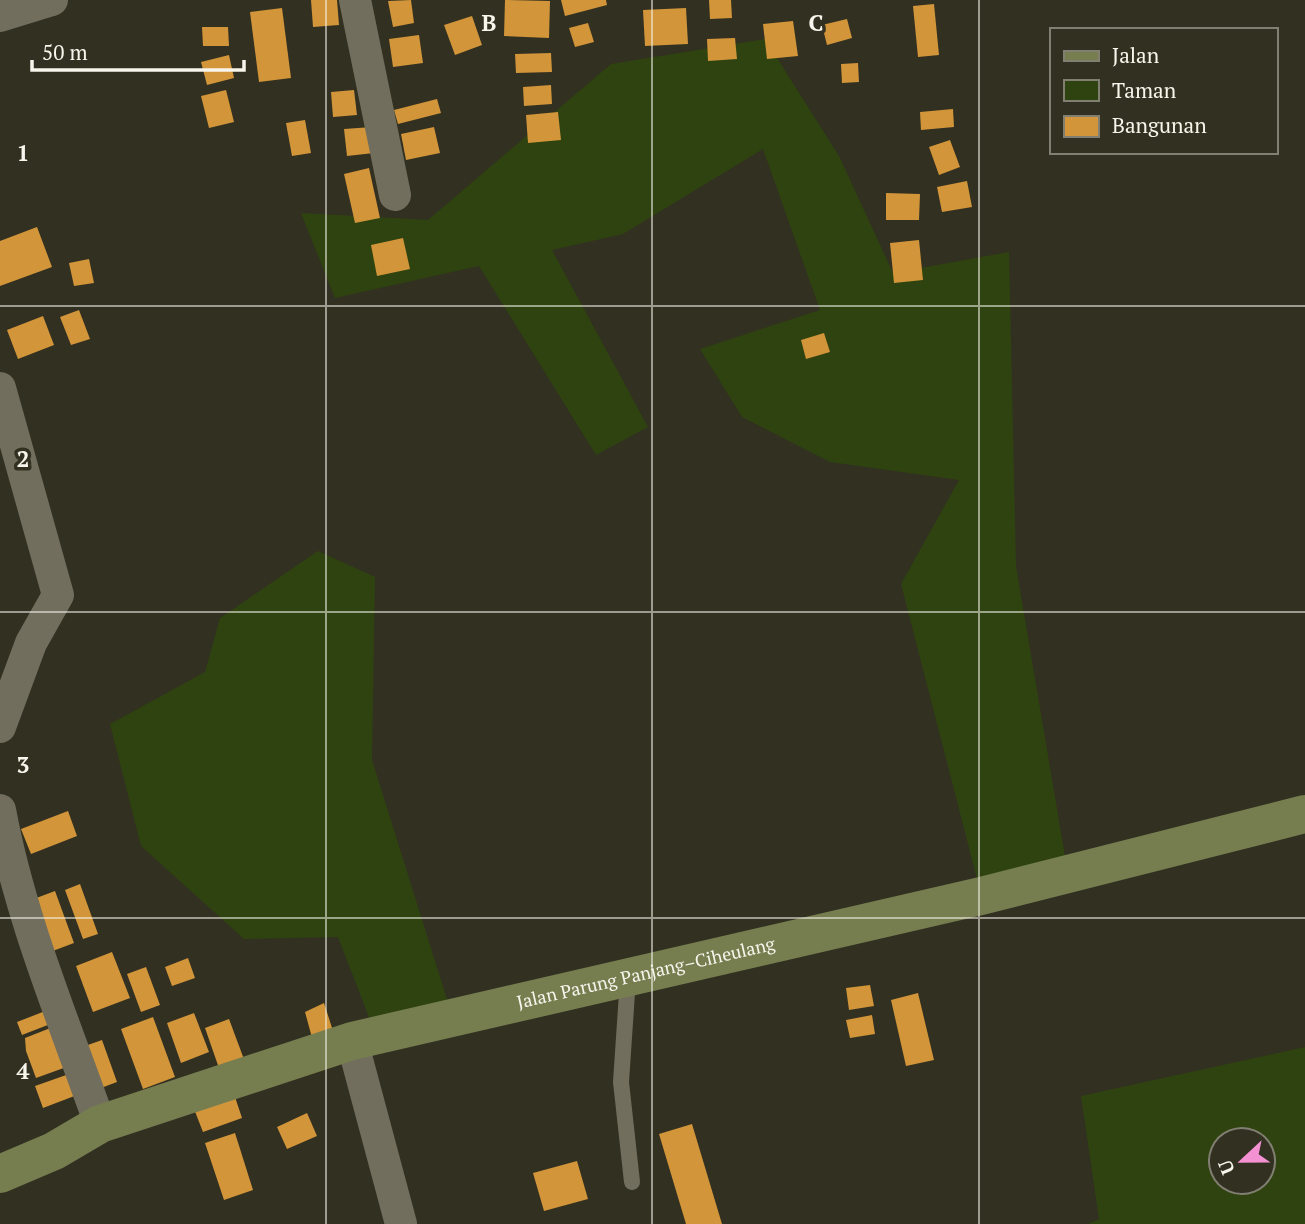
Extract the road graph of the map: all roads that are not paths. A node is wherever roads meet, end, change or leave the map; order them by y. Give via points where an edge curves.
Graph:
1 (52, 0) edge
2 (355, 0) edge
3 (0, 16) edge
4 (395, 195) dead end
5 (0, 388) edge
6 (13, 475) edge
7 (3, 710) edge
8 (0, 810) edge
9 (1305, 814) edge
10 (628, 976) junction
11 (352, 1041) junction
12 (100, 1124) junction
13 (0, 1174) edge
14 (632, 1182) dead end
15 (401, 1224) edge

1 - 3 street
2 - 4 street
5 - 6 street
6 - 7 street via 58,595 31,643
8 - 12 street via 9,860 28,920
9 - 10 street, Jalan Parung Panjang–Ciheulang via 981,896
10 - 11 street, Jalan Parung Panjang–Ciheulang
10 - 14 lane via 621,1082
11 - 12 street, Jalan Parung Panjang–Ciheulang
11 - 15 street
12 - 13 street, Jalan Parung Panjang–Ciheulang via 54,1151

